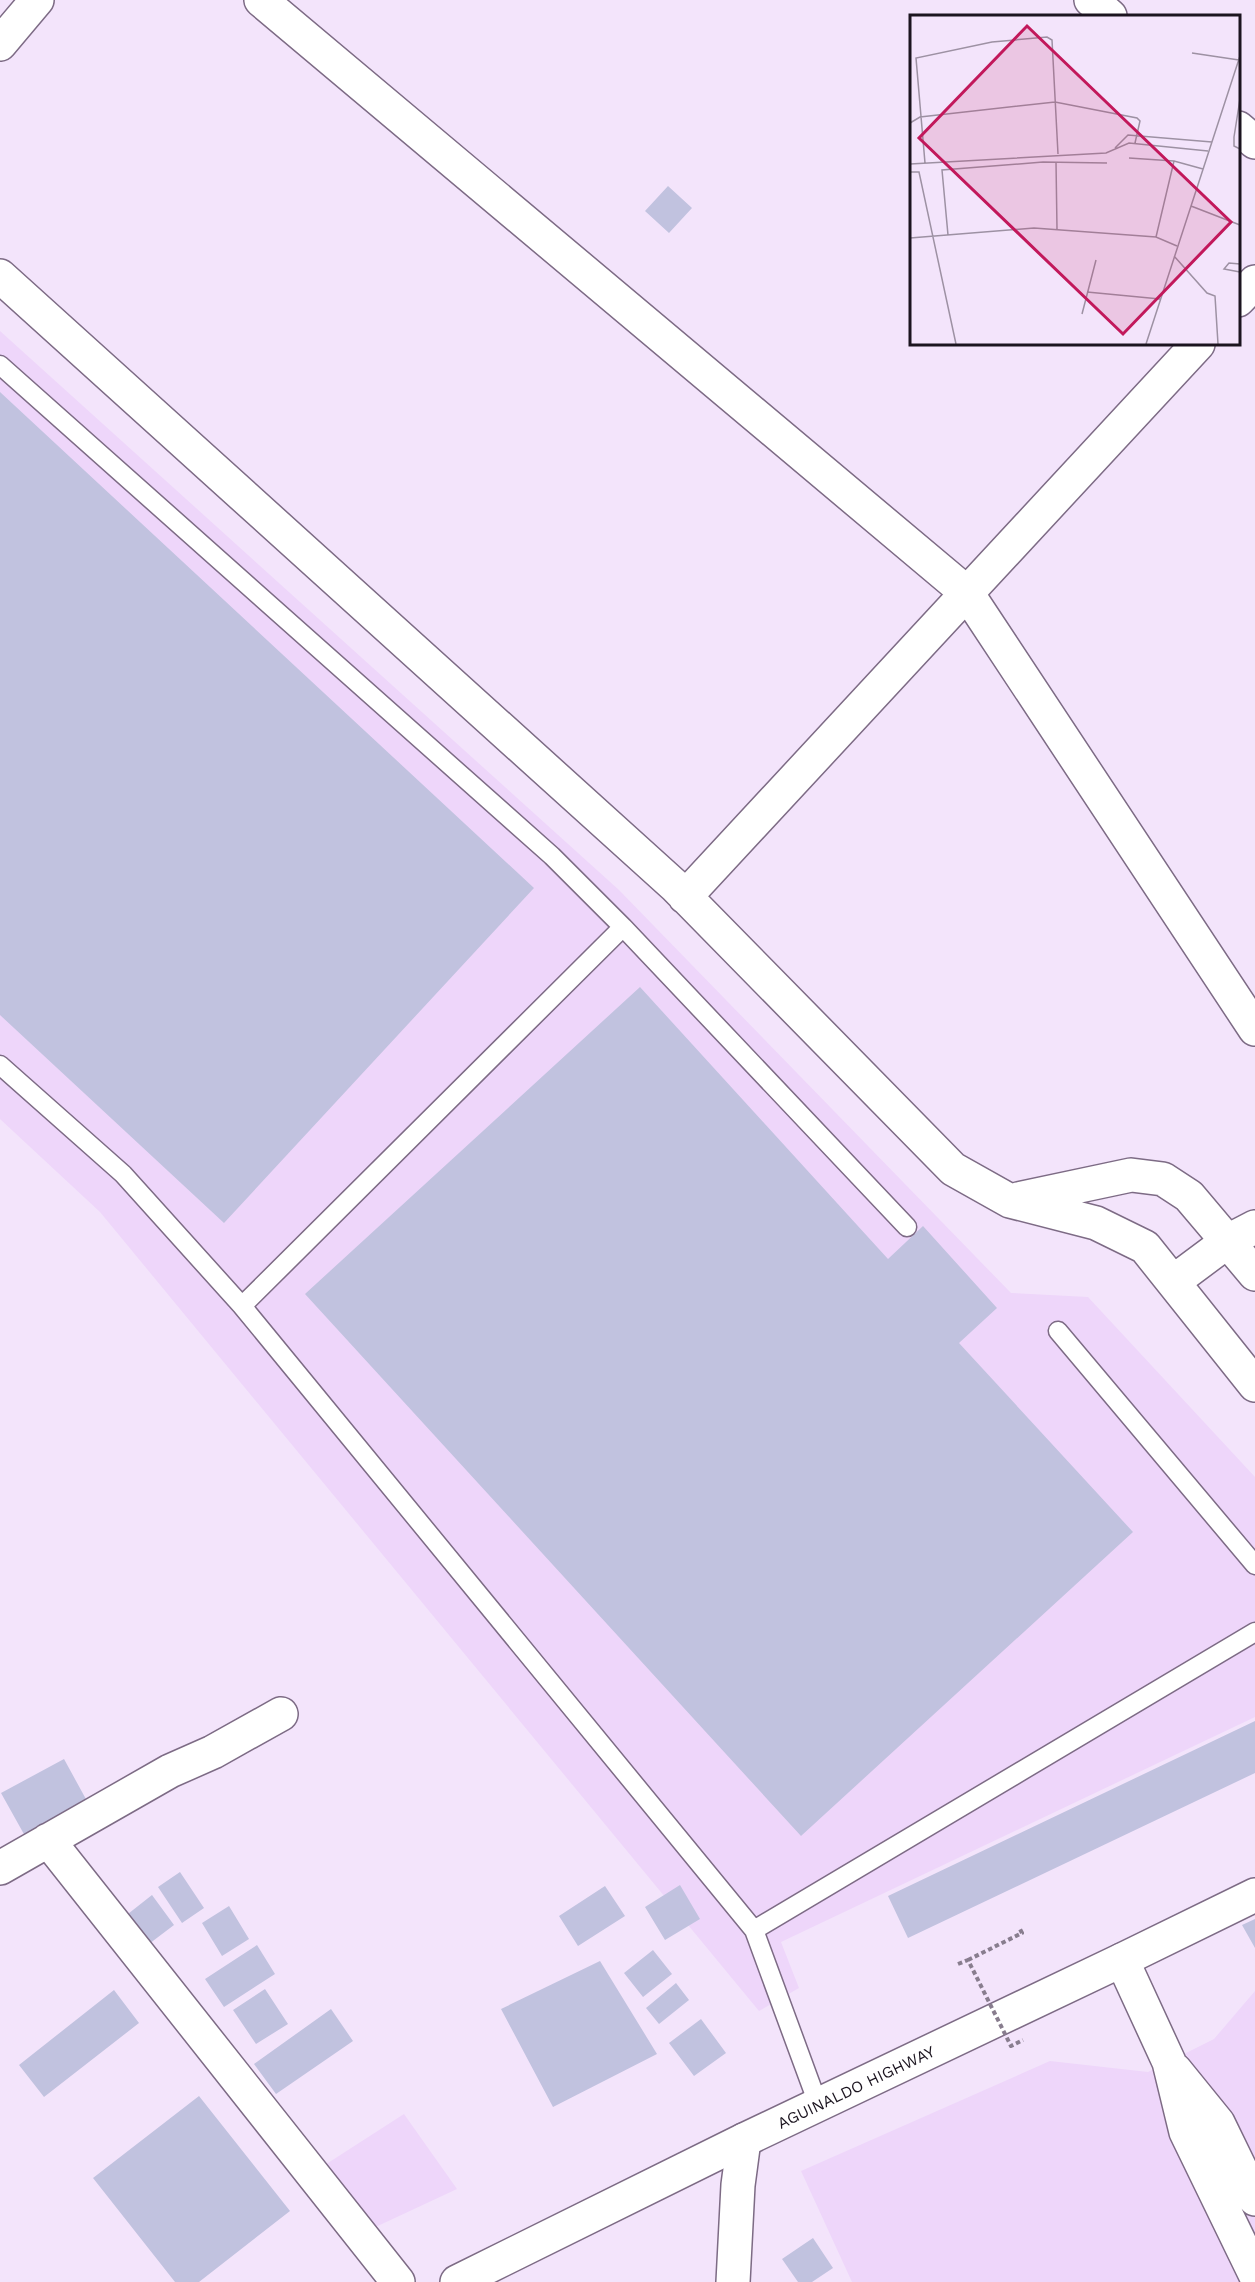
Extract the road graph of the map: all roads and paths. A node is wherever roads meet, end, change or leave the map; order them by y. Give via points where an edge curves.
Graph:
1 (37, 0) edge
2 (261, 0) edge
3 (1091, 0) edge
4 (1109, 15) edge
5 (0, 44) edge
6 (1240, 129) edge
7 (1255, 142) edge
8 (0, 276) edge
9 (1255, 282) edge
10 (1240, 299) edge
11 (1197, 345) edge
12 (0, 365) edge
13 (967, 593) junction
14 (685, 897) junction
15 (623, 927) junction
16 (1255, 1029) edge
17 (0, 1065) edge
18 (1010, 1201) junction
19 (907, 1227) dead end
20 (1241, 1234) edge
21 (1255, 1274) edge
22 (1173, 1282) junction
23 (242, 1306) junction
24 (1058, 1331) dead end
25 (1255, 1385) edge
26 (1255, 1565) edge
27 (1255, 1632) edge
28 (281, 1714) dead end
29 (48, 1840) junction
30 (0, 1868) edge
31 (1255, 1895) edge
32 (1019, 1926) dead end
33 (754, 1930) junction
34 (968, 1960) junction
35 (1122, 1960) junction
36 (958, 1964) dead end
37 (1023, 2040) dead end
38 (1169, 2062) junction
39 (818, 2104) junction
40 (744, 2140) junction
41 (1255, 2199) edge
42 (1255, 2274) edge
43 (398, 2282) edge
44 (457, 2282) edge
45 (733, 2282) edge

1 - 5 street
2 - 13 street
3 - 4 street
6 - 7 street
8 - 14 street
9 - 10 street
11 - 13 street
12 - 15 lane via 552,856
13 - 14 street
13 - 16 street
14 - 18 street via 953,1169
15 - 19 lane
15 - 23 lane
17 - 23 lane via 123,1174
18 - 20 street via 1131,1175 1162,1179
18 - 22 street via 1096,1223 1145,1247
20 - 21 street
20 - 22 street
22 - 25 street
23 - 33 lane
24 - 26 lane
27 - 33 lane
28 - 29 street
29 - 30 street
29 - 43 street
31 - 35 street, AGUINALDO HIGHWAY
32 - 34 path via 1022,1933
33 - 39 lane
34 - 36 path, bridge
34 - 37 path, bridge via 1011,2046
35 - 38 street
35 - 39 street, AGUINALDO HIGHWAY
38 - 41 street via 1218,2123
38 - 42 street via 1186,2132
39 - 40 street, AGUINALDO HIGHWAY
40 - 44 street, AGUINALDO HIGHWAY
40 - 45 street

